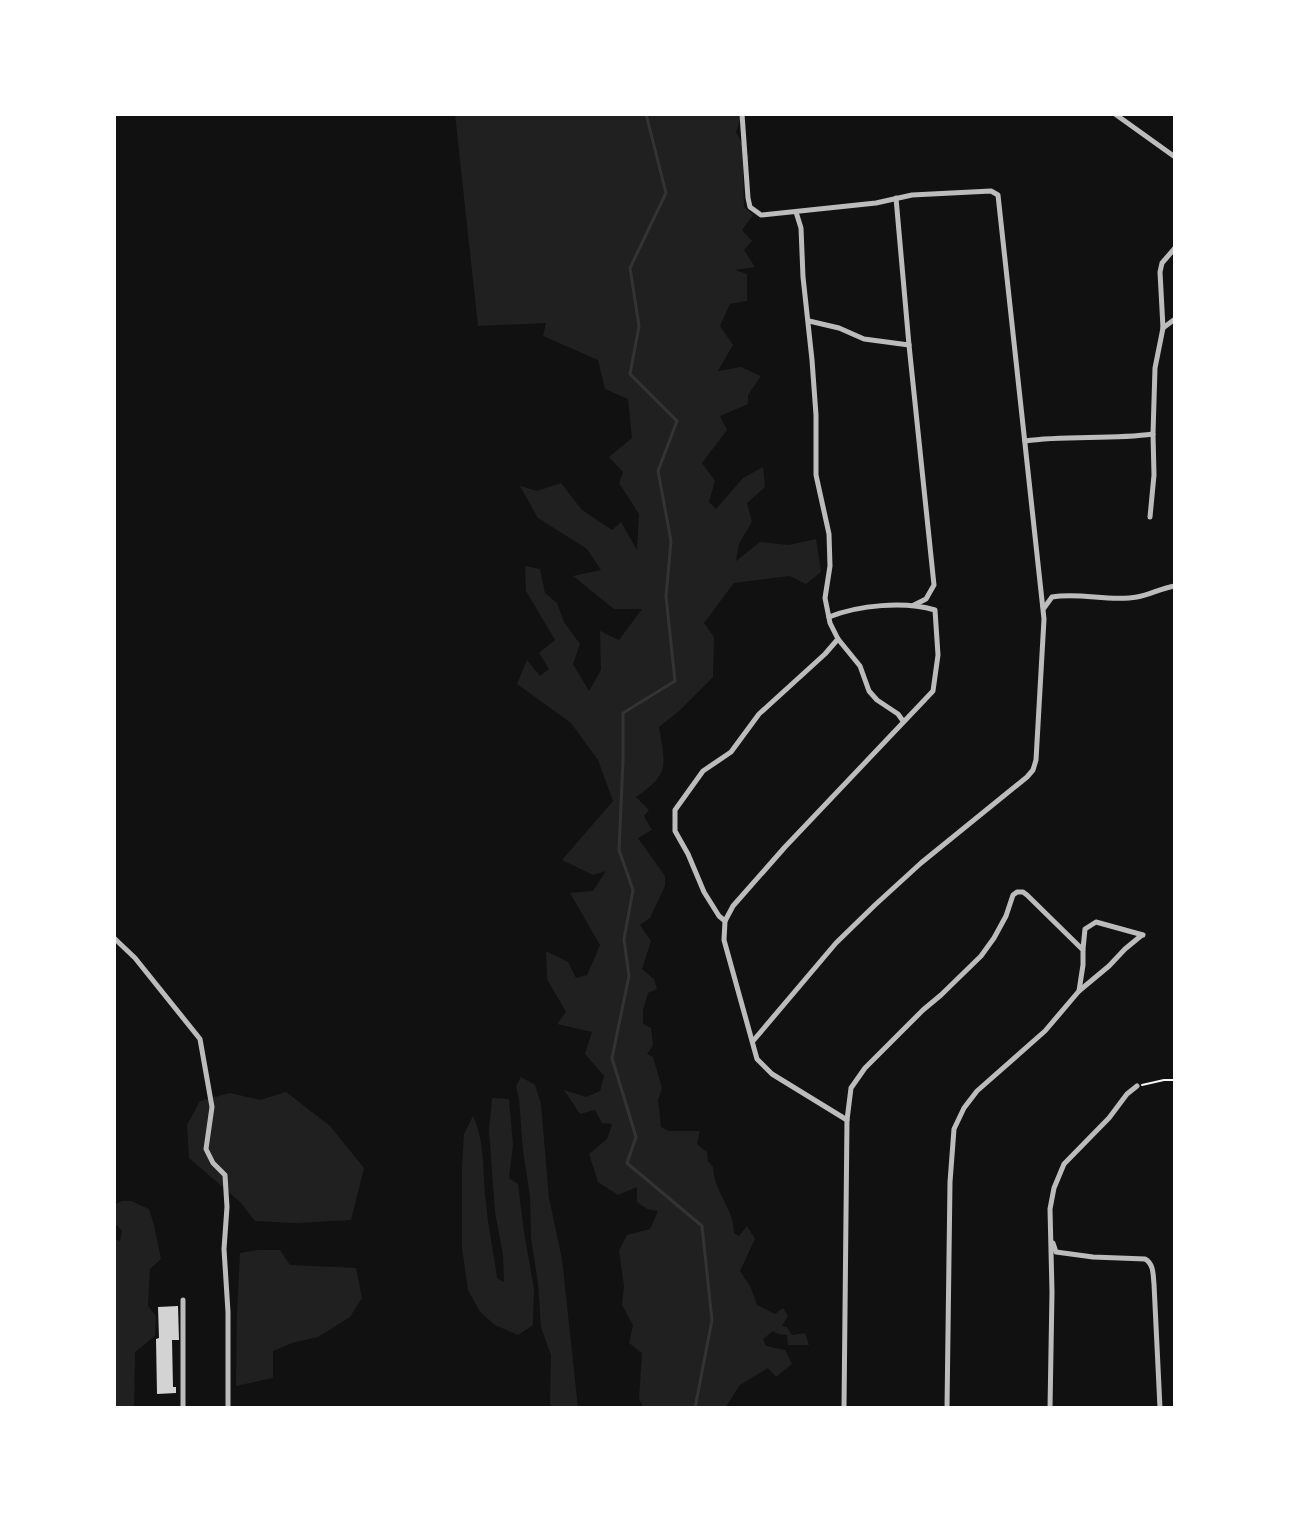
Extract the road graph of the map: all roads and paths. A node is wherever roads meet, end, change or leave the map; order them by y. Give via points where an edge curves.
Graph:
1 (742, 114) edge
2 (1115, 114) edge
3 (1175, 157) edge
4 (896, 198) junction
5 (796, 212) junction
6 (1175, 248) edge
7 (1175, 319) edge
8 (809, 321) junction
9 (1163, 328) junction
10 (909, 345) junction
11 (1153, 434) junction
12 (1025, 441) junction
13 (1150, 517) dead end
14 (1040, 583) junction
15 (1175, 586) edge
16 (1059, 596) junction
17 (913, 606) junction
18 (1043, 610) junction
19 (829, 617) junction
20 (838, 639) junction
21 (903, 721) junction
22 (725, 921) junction
23 (114, 938) edge
24 (1083, 950) junction
25 (1079, 991) junction
26 (753, 1041) junction
27 (1175, 1080) edge
28 (1137, 1086) joint
29 (847, 1120) junction
30 (1051, 1236) junction
31 (1061, 1252) junction
32 (1052, 1279) junction
33 (183, 1300) dead end
34 (183, 1408) edge
35 (228, 1408) edge
36 (844, 1408) edge
37 (947, 1408) edge
38 (1050, 1408) edge
39 (1160, 1408) edge

1 - 5 street via 750,207 761,215
2 - 3 street
4 - 5 street
4 - 10 street
4 - 12 street via 991,191 998,195
5 - 8 street
6 - 9 street via 1160,272
7 - 9 street
8 - 10 street via 864,339
8 - 19 street via 816,475 829,534
9 - 11 street via 1155,368
10 - 17 street via 934,585 926,599
11 - 12 street
11 - 13 street
12 - 14 street
14 - 16 street via 1044,591
14 - 18 street
15 - 16 street via 1138,597
16 - 18 street
17 - 19 street via 865,607
17 - 21 street via 935,610 938,655 933,691
18 - 26 street via 1033,770 875,905
19 - 20 street
20 - 21 street via 860,666 873,696
20 - 22 street via 759,714 731,752 703,771 675,810 675,831 704,892
21 - 22 street via 785,847
22 - 26 street via 724,940
23 - 35 street via 200,1039 212,1107 206,1149 225,1175
24 - 25 street
24 - 25 street via 1085,929 1096,922 1143,936
24 - 29 street via 1027,895 1017,892 981,956 856,1079
25 - 37 street via 1045,1031 977,1091 954,1129
26 - 29 street via 757,1059 772,1074
27 - 28 path
28 - 30 street via 1064,1164 1050,1209
29 - 36 street
30 - 31 street via 1056,1252
30 - 32 street
31 - 32 street via 1054,1254
31 - 39 street via 1149,1261
32 - 38 street
33 - 34 street

